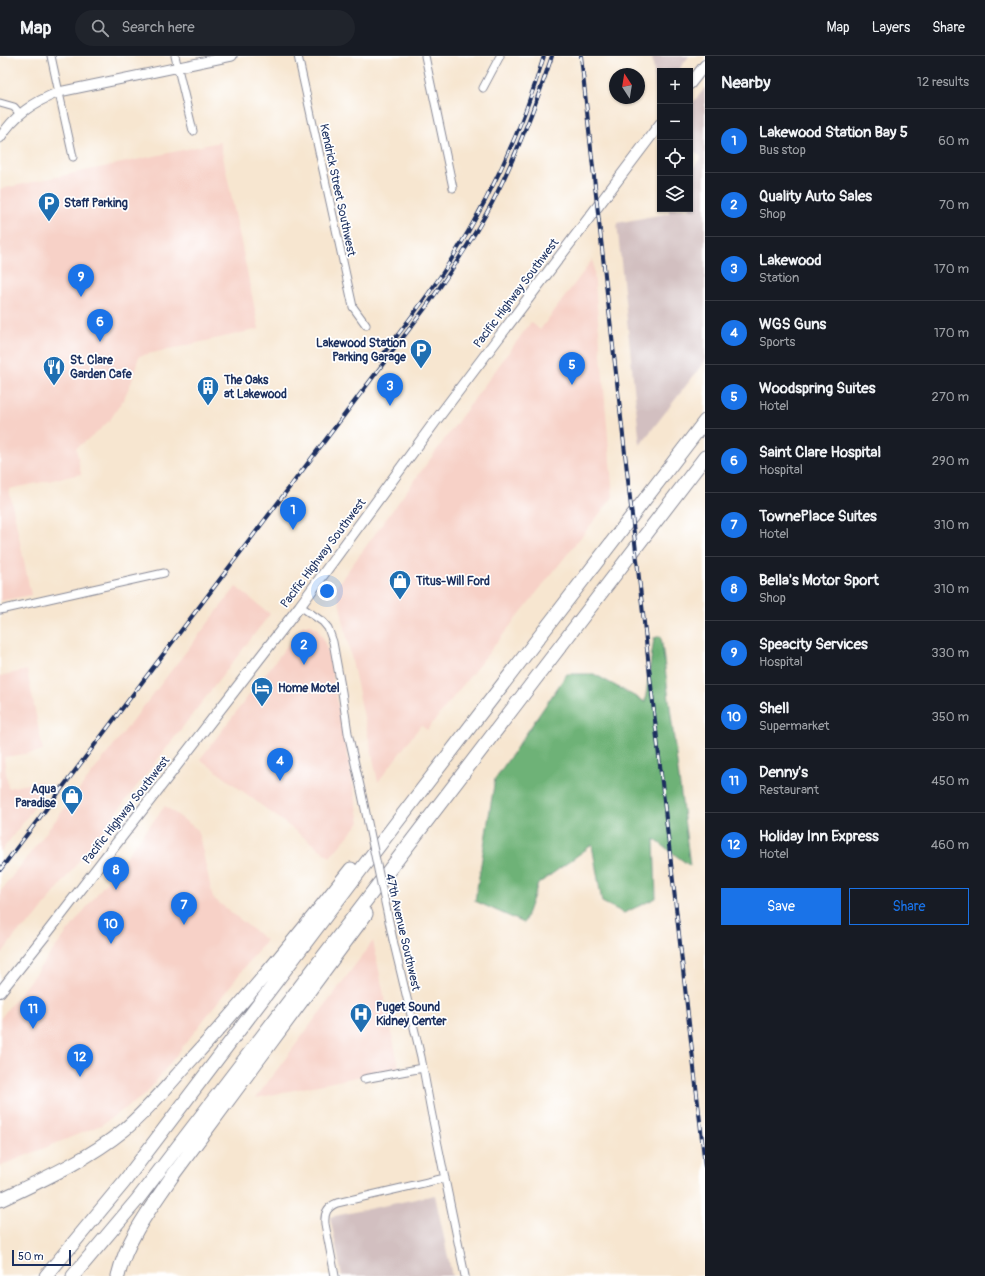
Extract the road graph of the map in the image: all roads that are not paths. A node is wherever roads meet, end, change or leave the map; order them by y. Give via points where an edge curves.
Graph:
1 (51, 56) edge
2 (175, 56) edge
3 (232, 56) edge
4 (298, 56) edge
5 (425, 56) edge
6 (500, 56) edge
7 (705, 65) edge
8 (177, 67) junction
9 (693, 80) edge
10 (483, 88) dead end
11 (59, 92) junction
12 (0, 103) edge
13 (20, 114) junction
14 (657, 128) edge
15 (193, 131) dead end
16 (0, 138) edge
17 (73, 157) dead end
18 (453, 188) dead end
19 (366, 325) dead end
20 (705, 421) edge
21 (705, 457) edge
22 (164, 573) dead end
23 (300, 606) junction
24 (0, 610) edge
25 (397, 822) junction
26 (406, 848) junction
27 (0, 992) edge
28 (423, 1068) junction
29 (364, 1079) dead end
30 (445, 1178) junction
31 (0, 1200) edge
32 (46, 1276) edge
33 (73, 1276) edge
34 (118, 1276) edge
35 (335, 1276) edge
36 (465, 1276) edge

1 - 11 street
2 - 8 street
3 - 8 street
4 - 19 street, Kendrick Street Southwest via 353,307
5 - 18 street
6 - 10 street
7 - 9 main road
8 - 11 street
8 - 15 street
11 - 13 street via 39,100
11 - 17 street
12 - 13 street via 14,107
13 - 16 street via 9,124
14 - 23 main road, Pacific Highway Southwest
20 - 25 highway
21 - 26 highway
22 - 24 street
23 - 27 main road, Pacific Highway Southwest
23 - 28 street, 47th Avenue Southwest, bridge via 316,616 328,628 333,642 348,733
25 - 31 highway via 358,860 203,1046 124,1130 68,1166
25 - 32 highway via 124,1182
26 - 33 highway via 137,1200
26 - 34 highway via 371,908 144,1217 130,1242
28 - 29 street
28 - 30 street, 47th Avenue Southwest
30 - 35 street via 331,1206 327,1210 325,1224
30 - 36 street, 47th Avenue Southwest

